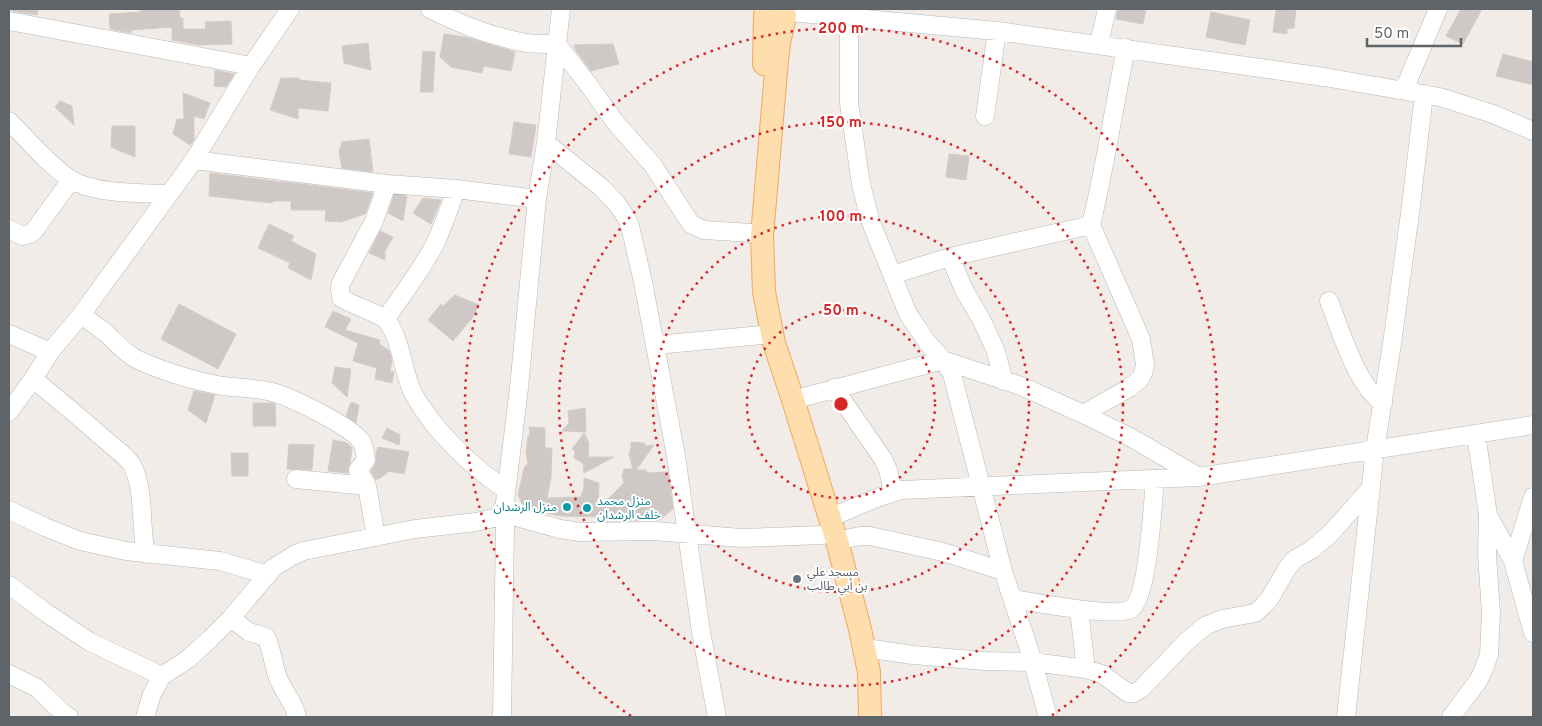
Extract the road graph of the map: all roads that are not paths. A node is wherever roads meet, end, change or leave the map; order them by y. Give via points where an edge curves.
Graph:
1 (290, 9) edge
2 (430, 9) edge
3 (561, 9) edge
4 (823, 9) edge
5 (1107, 9) edge
6 (1438, 9) edge
7 (778, 12) edge
8 (848, 17) junction
9 (9, 22) edge
10 (997, 31) junction
11 (557, 44) junction
12 (1100, 44) junction
13 (1126, 48) junction
14 (251, 66) junction
15 (1404, 90) junction
16 (1424, 94) junction
17 (985, 116) dead end
18 (9, 121) edge
19 (1533, 131) edge
20 (546, 143) junction
21 (194, 160) junction
22 (71, 180) junction
23 (386, 184) junction
24 (456, 189) junction
25 (168, 194) junction
26 (537, 199) junction
27 (1091, 225) junction
28 (9, 229) edge
29 (752, 233) junction
30 (950, 257) junction
31 (892, 275) junction
32 (1329, 301) dead end
33 (81, 315) junction
34 (385, 319) junction
35 (9, 334) edge
36 (762, 335) junction
37 (656, 346) junction
38 (50, 352) junction
39 (943, 360) junction
40 (33, 380) junction
41 (1004, 381) junction
42 (834, 388) junction
43 (794, 400) junction
44 (1383, 403) junction
45 (9, 412) edge
46 (1083, 414) junction
47 (1533, 425) edge
48 (1476, 434) junction
49 (1375, 449) junction
50 (1199, 477) junction
51 (296, 479) dead end
52 (1155, 479) junction
53 (367, 486) junction
54 (981, 486) junction
55 (1370, 488) junction
56 (506, 490) junction
57 (894, 491) junction
58 (1533, 497) edge
59 (9, 510) edge
60 (1488, 515) junction
61 (505, 517) junction
62 (830, 531) junction
63 (687, 534) junction
64 (376, 537) junction
65 (146, 554) junction
66 (1513, 561) junction
67 (1003, 571) junction
68 (268, 575) junction
69 (9, 585) edge
70 (1013, 599) junction
71 (1079, 610) junction
72 (231, 618) junction
73 (1533, 631) edge
74 (865, 648) junction
75 (1032, 662) junction
76 (1086, 669) junction
77 (9, 674) edge
78 (162, 676) junction
79 (70, 717) edge
80 (144, 717) edge
81 (296, 717) edge
82 (502, 717) edge
83 (717, 717) edge
84 (860, 717) edge
85 (870, 717) edge
86 (1048, 717) edge
87 (1346, 717) edge
88 (1451, 717) edge

1 - 14 street
2 - 11 street via 517,41
3 - 11 street
4 - 8 street
5 - 12 street
6 - 15 street
7 - 8 street
7 - 29 main road via 762,124
7 - 43 main road via 779,43 763,220 762,275 771,330
8 - 10 street
8 - 31 street via 851,121 858,165 870,220
9 - 14 street
10 - 12 street
10 - 17 street
11 - 20 street
11 - 29 street via 615,122 652,164 691,224 704,230
12 - 13 street
13 - 15 street
13 - 27 street
14 - 21 street
15 - 16 street
16 - 19 street via 1493,114
16 - 44 street
18 - 22 street
20 - 26 street
20 - 37 street via 602,188 626,217 644,282
21 - 23 street
21 - 25 street
22 - 25 street via 117,191
22 - 28 street via 34,231 22,236
23 - 24 street
23 - 34 street via 374,221 340,289 341,298 346,302
24 - 26 street
24 - 34 street via 434,245
25 - 33 street
26 - 56 street
27 - 30 street
27 - 46 street via 1141,339 1145,366 1140,379 1129,388
29 - 36 main road via 754,294
30 - 31 street
30 - 41 street via 995,349
31 - 39 street via 908,314
32 - 44 street via 1360,376
33 - 38 street
33 - 53 street via 130,356 161,370 198,381 273,392 336,421 356,436 363,446 366,460 358,470
34 - 56 street via 397,343 412,392 428,416 453,447
35 - 38 street
36 - 37 street
36 - 62 main road
37 - 63 street
38 - 40 street
39 - 41 street
39 - 42 street
39 - 54 street via 952,374
40 - 45 street
40 - 65 street via 69,407 133,466 139,489
41 - 46 street
42 - 43 street
42 - 57 street via 883,459
43 - 62 main road
44 - 49 street
46 - 50 street
47 - 48 street
48 - 49 street
48 - 60 street
49 - 50 street
49 - 55 street
50 - 52 street
51 - 53 street
52 - 54 street
52 - 71 street via 1146,568 1136,604 1122,612
53 - 64 street
54 - 57 street
54 - 67 street
55 - 76 street via 1330,534 1294,559 1264,606 1255,612 1205,626 1137,692 1125,691 1102,674
55 - 87 street
56 - 61 street
57 - 62 street
58 - 66 street
59 - 65 street via 80,541
60 - 66 street
60 - 88 street via 1489,655 1478,680
61 - 63 street via 571,531
61 - 64 street
61 - 82 street
62 - 63 street via 741,538
62 - 67 street via 943,552
62 - 74 main road
62 - 84 main road via 860,674
63 - 83 street
64 - 68 street via 303,552 282,561
65 - 68 street via 220,561
66 - 73 street
67 - 70 street
68 - 72 street
69 - 78 street via 90,642
70 - 71 street
70 - 75 street
71 - 76 street
72 - 78 street via 188,659
72 - 81 street via 249,632 266,637 277,675 294,704
74 - 75 street via 912,655
74 - 85 main road
75 - 76 street
75 - 86 street
77 - 79 street via 37,688
78 - 80 street

